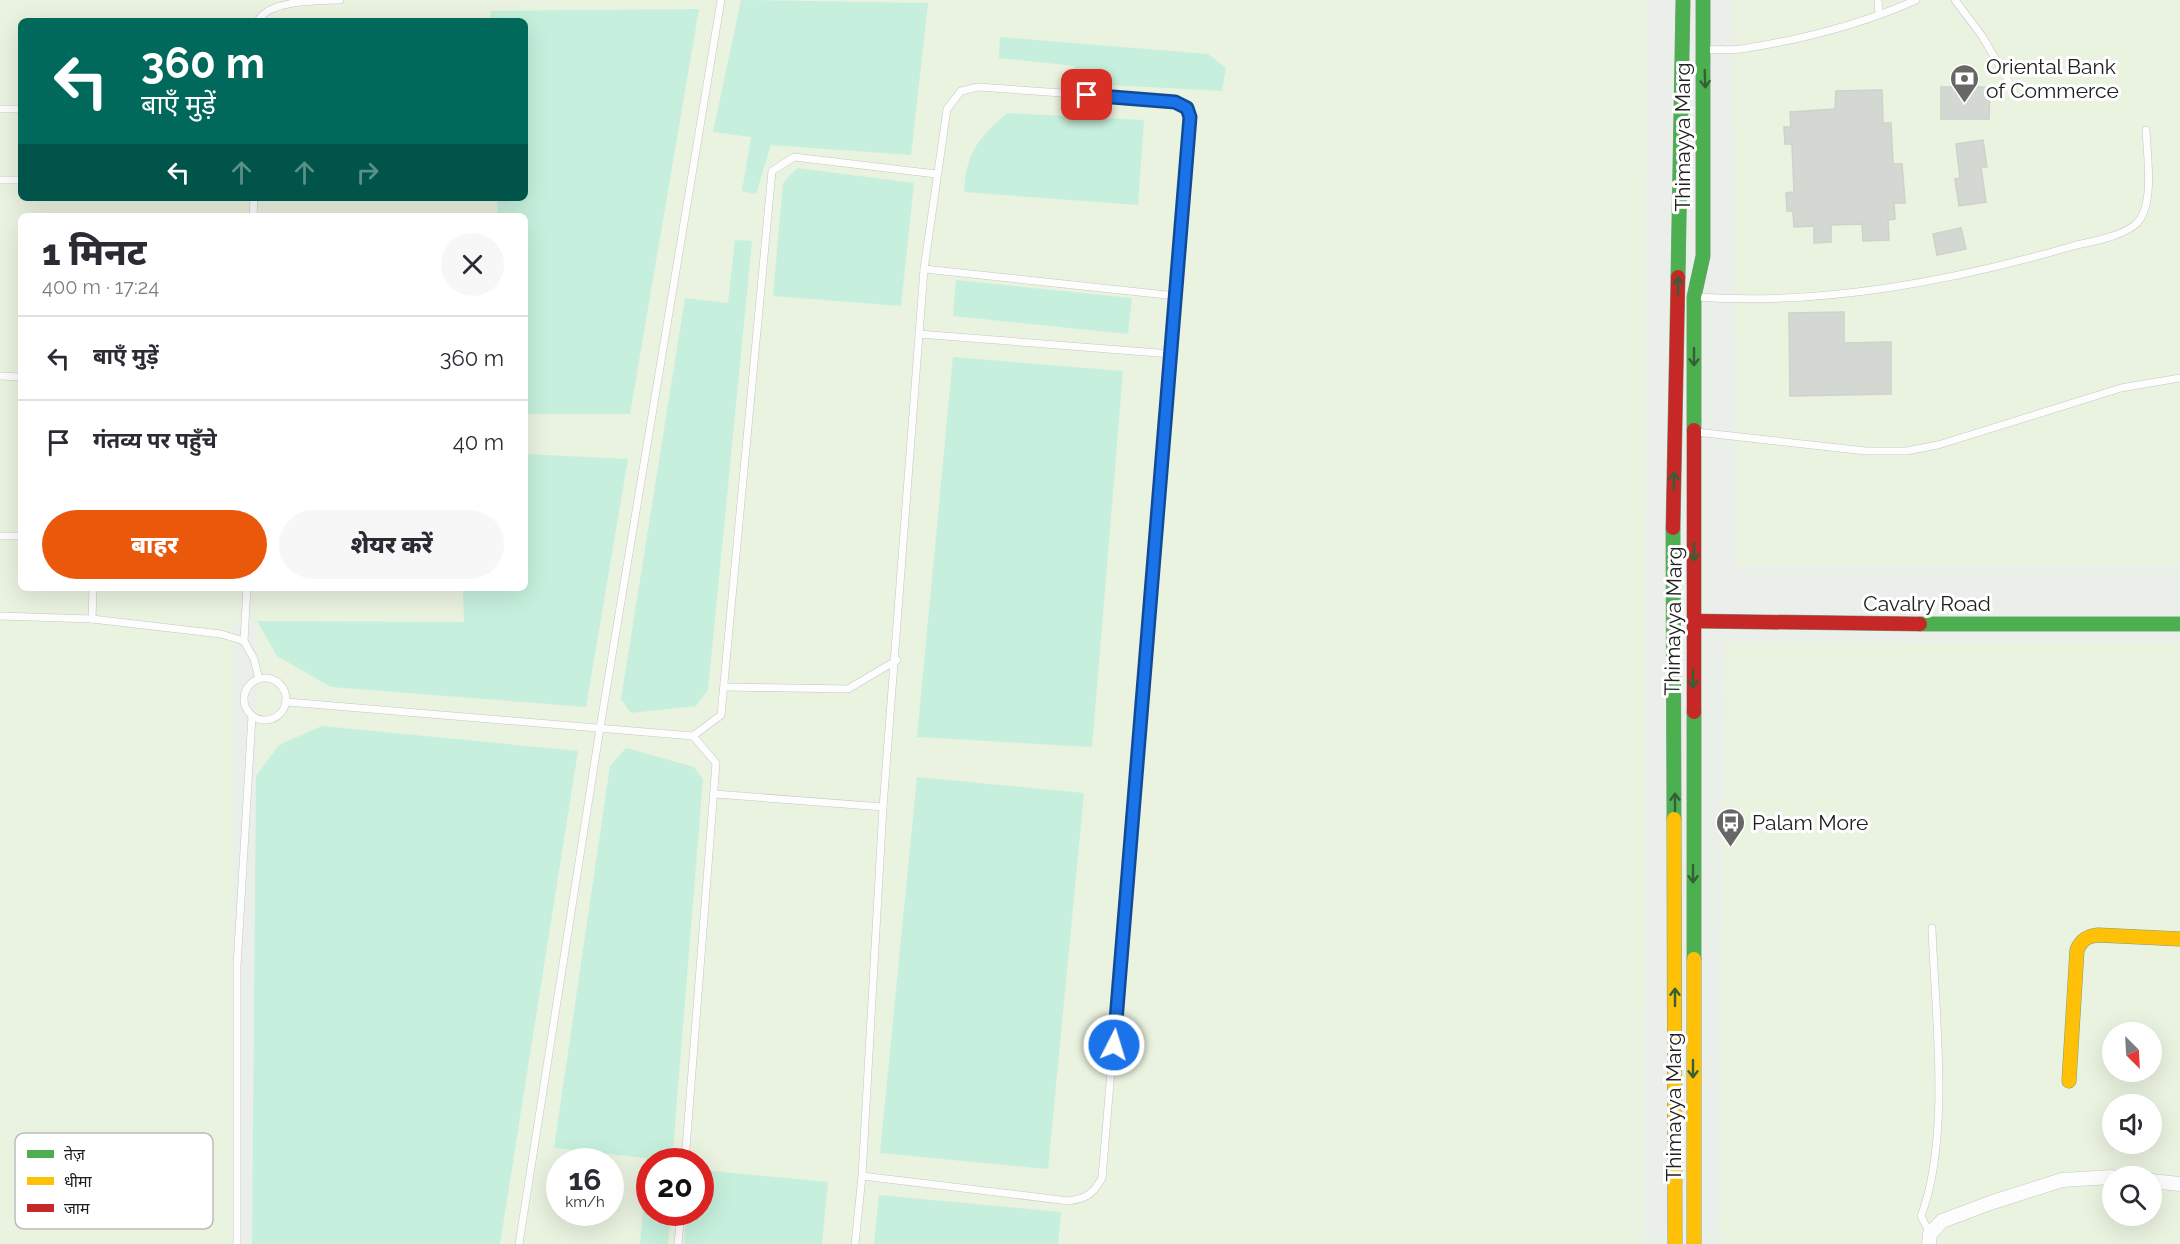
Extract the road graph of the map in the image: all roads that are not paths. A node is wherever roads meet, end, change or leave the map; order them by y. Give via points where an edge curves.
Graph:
1 (340, 0) edge
2 (721, 0) edge
3 (1683, 0) edge
4 (1703, 0) edge
5 (1878, 0) edge
6 (1916, 0) edge
7 (1954, 0) edge
8 (1879, 14) junction
9 (259, 18) edge
10 (1703, 51) junction
11 (2012, 87) dead end
12 (18, 109) edge
13 (0, 110) edge
14 (2146, 130) dead end
15 (936, 174) junction
16 (0, 180) edge
17 (18, 180) edge
18 (924, 268) junction
19 (1176, 296) junction
20 (1694, 297) junction
21 (919, 334) junction
22 (1171, 354) junction
23 (0, 376) edge
24 (18, 377) edge
25 (2180, 378) edge
26 (1694, 432) junction
27 (1673, 511) junction
28 (1694, 511) junction
29 (0, 536) edge
30 (18, 537) edge
31 (93, 591) edge
32 (248, 591) edge
33 (0, 616) edge
34 (92, 619) junction
35 (1674, 621) junction
36 (1693, 621) junction
37 (2180, 624) edge
38 (244, 641) junction
39 (897, 660) junction
40 (259, 678) junction
41 (725, 687) junction
42 (287, 702) junction
43 (252, 716) junction
44 (600, 728) junction
45 (693, 736) junction
46 (715, 794) junction
47 (884, 807) junction
48 (1932, 928) dead end
49 (2180, 939) edge
50 (2069, 1081) dead end
51 (686, 1148) edge
52 (862, 1176) junction
53 (2102, 1177) edge
54 (2162, 1182) edge
55 (2180, 1184) edge
56 (680, 1226) edge
57 (1929, 1239) edge
58 (237, 1244) edge
59 (519, 1244) edge
60 (678, 1244) edge
61 (855, 1244) edge
62 (1675, 1244) edge
63 (1694, 1244) edge

1 - 9 lane via 279,2
2 - 44 lane
27 -> 3 street, Thimayya Marg
4 - 10 street, Thimayya Marg
5 - 8 lane
6 - 8 lane
7 - 11 lane via 1982,36
8 - 10 lane via 1771,44
10 -> 20 street, Thimayya Marg via 1703,256
12 - 13 lane
14 - 20 lane via 2147,203 2136,223 2115,234 2054,252 1900,286 1814,297
15 - 18 lane
15 - 19 lane via 947,109 961,91 978,87 1175,102 1187,108 1190,131
15 - 41 lane via 794,157 772,171
16 - 17 lane
18 - 19 lane
18 - 21 lane
19 - 22 lane
20 -> 26 street, Thimayya Marg
21 - 22 lane
21 - 39 lane
22 - 52 lane via 1102,1178 1094,1192 1069,1201
23 - 24 lane
25 - 26 lane via 2121,388 1938,445 1906,451 1866,451
26 - 28 street, Thimayya Marg
27 - 28 street
27 - 35 street, Thimayya Marg
28 -> 36 street, Thimayya Marg
29 - 30 lane
31 - 34 lane
32 - 38 lane
33 - 34 lane
34 - 38 lane via 205,632
35 - 36 street, Cavalry Road
62 -> 35 street, Thimayya Marg
36 - 37 street, Cavalry Road
36 -> 63 street, Thimayya Marg
38 - 40 lane
39 - 41 lane via 848,688
39 - 47 lane
40 - 42 lane via 279,682
40 - 43 lane via 245,693 246,708
41 - 45 lane via 721,715
42 - 43 lane via 281,714 272,719
42 - 44 lane
43 - 58 lane via 237,966
44 - 45 lane
44 - 59 lane
45 - 46 lane via 716,763
46 - 47 lane
46 - 51 lane
47 - 52 lane
48 - 57 lane via 1938,1112 1932,1184 1921,1216
49 - 50 street via 2098,935 2080,942 2070,1023
52 - 61 lane
53 - 57 street via 2040,1185 1942,1221
54 - 55 street
56 - 60 lane

